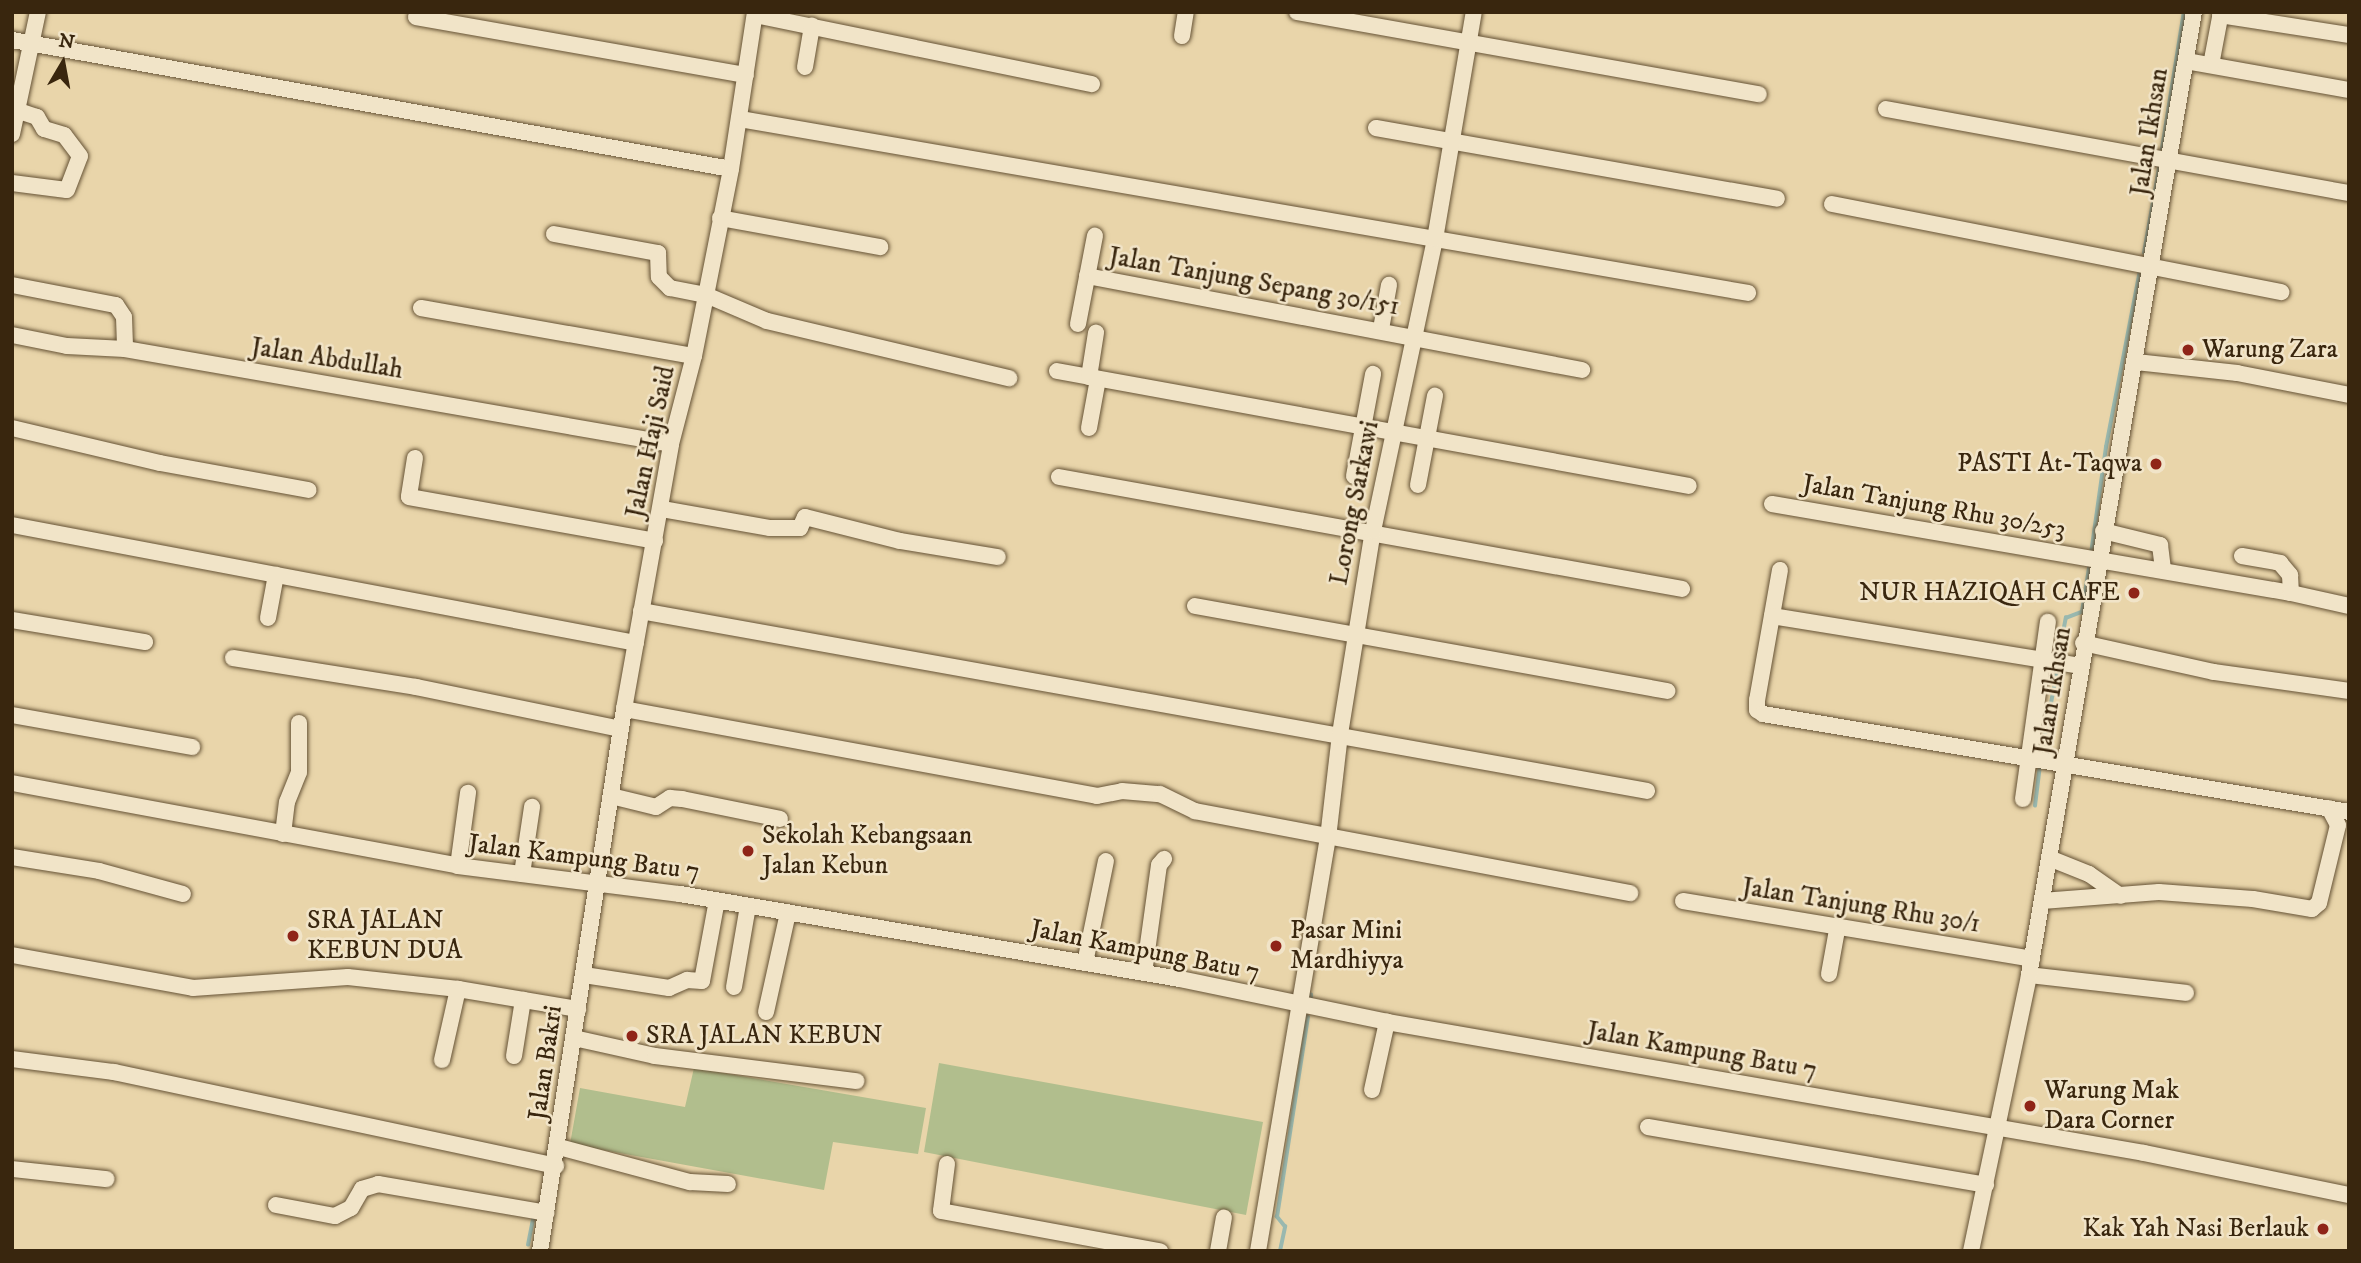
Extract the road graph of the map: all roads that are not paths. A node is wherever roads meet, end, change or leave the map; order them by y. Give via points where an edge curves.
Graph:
1 (38, 12) edge
2 (1186, 12) edge
3 (1297, 12) edge
4 (1474, 12) edge
5 (2194, 12) edge
6 (755, 13) edge
7 (2221, 13) edge
8 (416, 17) dead end
9 (812, 26) junction
10 (2349, 35) edge
11 (1182, 36) dead end
12 (12, 40) edge
13 (1469, 42) junction
14 (33, 44) junction
15 (2186, 61) junction
16 (2219, 66) junction
17 (805, 67) dead end
18 (746, 75) junction
19 (1092, 84) dead end
20 (2349, 90) edge
21 (1759, 94) dead end
22 (1886, 109) dead end
23 (16, 110) junction
24 (740, 118) junction
25 (1376, 128) dead end
26 (12, 134) edge
27 (1452, 143) junction
28 (2162, 159) junction
29 (731, 169) junction
30 (12, 183) edge
31 (2349, 193) edge
32 (1777, 198) dead end
33 (1832, 204) dead end
34 (720, 218) junction
35 (554, 234) dead end
36 (1095, 236) dead end
37 (1435, 239) junction
38 (880, 247) dead end
39 (2154, 265) junction
40 (1087, 276) junction
41 (12, 285) edge
42 (1389, 285) dead end
43 (2281, 292) dead end
44 (1748, 293) dead end
45 (706, 295) junction
46 (421, 308) dead end
47 (1079, 324) dead end
48 (1381, 329) junction
49 (1096, 333) dead end
50 (12, 335) edge
51 (1412, 335) junction
52 (125, 349) junction
53 (694, 356) junction
54 (2136, 362) junction
55 (1582, 370) dead end
56 (1057, 372) dead end
57 (1373, 374) dead end
58 (1009, 378) dead end
59 (1093, 378) junction
60 (2349, 395) edge
61 (1435, 396) dead end
62 (1363, 427) junction
63 (12, 428) edge
64 (1089, 428) dead end
65 (1392, 433) junction
66 (1427, 439) junction
67 (671, 444) junction
68 (415, 458) dead end
69 (1059, 477) dead end
70 (1354, 477) dead end
71 (1418, 485) dead end
72 (1689, 486) dead end
73 (309, 490) dead end
74 (1772, 504) dead end
75 (662, 509) junction
76 (12, 525) edge
77 (1373, 531) junction
78 (2103, 531) junction
79 (655, 541) junction
80 (2242, 556) dead end
81 (998, 557) dead end
82 (2093, 560) junction
83 (1780, 570) dead end
84 (2163, 571) junction
85 (276, 575) junction
86 (1682, 589) dead end
87 (2291, 593) junction
88 (1195, 606) dead end
89 (2349, 606) edge
90 (641, 611) junction
91 (1772, 616) junction
92 (268, 618) dead end
93 (12, 620) edge
94 (2048, 622) dead end
95 (1357, 632) junction
96 (145, 642) dead end
97 (636, 643) junction
98 (2083, 643) junction
99 (233, 658) dead end
100 (2047, 660) junction
101 (2080, 666) junction
102 (1667, 691) dead end
103 (2349, 691) edge
104 (624, 709) junction
105 (12, 715) edge
106 (299, 723) dead end
107 (621, 729) junction
108 (1340, 734) junction
109 (192, 747) dead end
110 (2029, 761) junction
111 (2067, 766) junction
112 (12, 783) edge
113 (1647, 791) dead end
114 (468, 793) dead end
115 (611, 796) junction
116 (2023, 799) dead end
117 (532, 807) dead end
118 (2329, 808) junction
119 (2349, 811) edge
120 (780, 819) dead end
121 (283, 834) junction
122 (1328, 838) junction
123 (12, 857) edge
124 (2049, 858) junction
125 (1164, 859) dead end
126 (1106, 861) dead end
127 (458, 866) junction
128 (522, 874) junction
129 (600, 882) junction
130 (1630, 893) dead end
131 (183, 894) dead end
132 (2120, 896) junction
133 (717, 900) junction
134 (1683, 901) dead end
135 (2042, 901) junction
136 (748, 906) junction
137 (788, 913) junction
138 (1837, 930) junction
139 (12, 955) edge
140 (1085, 963) junction
141 (2031, 967) junction
142 (1144, 973) junction
143 (1829, 974) dead end
144 (584, 975) junction
145 (734, 987) dead end
146 (458, 989) junction
147 (2186, 993) dead end
148 (523, 1000) junction
149 (1299, 1006) junction
150 (578, 1009) junction
151 (766, 1012) dead end
152 (1387, 1022) junction
153 (574, 1038) junction
154 (514, 1056) dead end
155 (12, 1059) edge
156 (442, 1060) dead end
157 (856, 1081) dead end
158 (1372, 1090) dead end
159 (1647, 1127) dead end
160 (1999, 1128) junction
161 (559, 1147) junction
162 (947, 1164) dead end
163 (555, 1166) junction
164 (12, 1169) edge
165 (106, 1180) dead end
166 (728, 1184) dead end
167 (1986, 1185) junction
168 (2349, 1195) edge
169 (276, 1205) dead end
170 (547, 1213) junction
171 (1224, 1217) dead end
172 (1973, 1250) edge
173 (540, 1251) edge
174 (1160, 1251) edge
175 (1218, 1251) edge
176 (1258, 1251) edge

1 - 14 street
2 - 11 street
3 - 13 street
4 - 13 street, Lorong Sarkawi
5 - 15 street, Jalan Ikhsan
6 - 9 street
6 - 18 street, Jalan Haji Said
7 - 10 street
7 - 16 street
8 - 18 street
9 - 17 street
9 - 19 street
12 - 14 street
13 - 21 street
13 - 27 street, Lorong Sarkawi
14 - 23 street
14 - 29 street
15 - 16 street
15 - 28 street, Jalan Ikhsan
16 - 20 street
18 - 24 street, Jalan Haji Said
22 - 28 street
23 - 26 street
23 - 30 street via 37,117 44,129 64,135 80,156 67,190
24 - 29 street, Jalan Haji Said
24 - 37 street
25 - 27 street
27 - 32 street via 1698,178
27 - 37 street, Lorong Sarkawi
28 - 31 street
28 - 39 street, Jalan Ikhsan
29 - 34 street, Jalan Haji Said
33 - 39 street
34 - 38 street
34 - 45 street, Jalan Haji Said
35 - 45 street via 659,253 662,281 670,288
36 - 40 street
37 - 44 street
37 - 51 street, Lorong Sarkawi
39 - 43 street
39 - 54 street, Jalan Ikhsan
40 - 47 street
40 - 48 street, Jalan Tanjung Sepang 30/151
41 - 52 street via 116,305 124,317
42 - 48 street
45 - 53 street, Jalan Haji Said
45 - 58 street via 767,321
46 - 53 street
48 - 51 street, Jalan Tanjung Sepang 30/151
49 - 59 street
50 - 52 street, Jalan Abdullah via 67,346
51 - 55 street, Jalan Tanjung Sepang 30/151
51 - 65 street, Lorong Sarkawi
52 - 67 street, Jalan Abdullah
53 - 67 street, Jalan Haji Said
54 - 60 street via 2238,373
54 - 78 street, Jalan Ikhsan
56 - 59 street
57 - 62 street
59 - 62 street
59 - 64 street
61 - 66 street
62 - 65 street
62 - 70 street
63 - 73 street via 160,463
65 - 66 street
65 - 77 street, Lorong Sarkawi
66 - 71 street
66 - 72 street
67 - 75 street, Jalan Haji Said
68 - 79 street via 409,497
69 - 77 street
74 - 82 street, Jalan Tanjung Rhu 30/253
75 - 79 street, Jalan Haji Said
75 - 81 street via 770,528 800,528 805,517 900,541
76 - 85 street
77 - 86 street
77 - 95 street, Lorong Sarkawi
78 - 82 street, Jalan Ikhsan
78 - 84 street via 2161,545
79 - 90 street, Jalan Haji Said
80 - 87 street via 2280,563 2290,575
82 - 84 street, Jalan Tanjung Rhu 30/253
82 - 98 street, Jalan Ikhsan
83 - 91 street
84 - 87 street, Jalan Tanjung Rhu 30/253
85 - 92 street
85 - 97 street
87 - 89 street, Jalan Tanjung Rhu 30/253
88 - 95 street
90 - 97 street, Jalan Haji Said
90 - 108 street
91 - 100 street
91 - 110 street via 1757,700 1757,710 1763,714
93 - 96 street
94 - 100 street
95 - 102 street
95 - 108 street, Lorong Sarkawi
97 - 104 street, Jalan Haji Said
98 - 101 street, Jalan Ikhsan
98 - 103 street via 2214,672
99 - 107 street via 416,687
100 - 101 street
100 - 110 street
101 - 111 street, Jalan Ikhsan
104 - 107 street, Jalan Haji Said
104 - 122 street via 1097,796 1122,791 1160,794 1195,811
105 - 109 street
106 - 121 street via 299,772 287,802
107 - 115 street, Jalan Haji Said
108 - 113 street
108 - 122 street, Lorong Sarkawi
110 - 111 street
110 - 116 street
111 - 118 street
111 - 124 street, Jalan Ikhsan
112 - 121 street, Jalan Kampung Batu 7
114 - 127 street
115 - 120 street via 656,807 670,798 682,799
115 - 129 street, Jalan Haji Said
117 - 128 street
118 - 119 street
118 - 132 street via 2338,825 2316,907 2253,894
121 - 127 street, Jalan Kampung Batu 7
122 - 130 street
122 - 149 street, Lorong Sarkawi
123 - 131 street via 99,871
124 - 132 street via 2090,874
124 - 135 street, Jalan Ikhsan
125 - 142 street via 1159,865
126 - 140 street
127 - 128 street, Jalan Kampung Batu 7
128 - 129 street, Jalan Kampung Batu 7
129 - 133 street, Jalan Kampung Batu 7
129 - 144 street, Jalan Bakri
132 - 135 street
133 - 136 street, Jalan Kampung Batu 7
133 - 144 street via 702,981 687,980 669,988
134 - 138 street, Jalan Tanjung Rhu 30/1
135 - 141 street, Jalan Ikhsan
136 - 137 street, Jalan Kampung Batu 7
136 - 145 street
137 - 140 street, Jalan Kampung Batu 7
137 - 151 street
138 - 141 street, Jalan Tanjung Rhu 30/1
138 - 143 street
139 - 146 street via 193,988 348,977
140 - 142 street, Jalan Kampung Batu 7
141 - 147 street, Jalan Tanjung Rhu 30/1
141 - 160 street, Jalan Ikhsan
142 - 149 street, Jalan Kampung Batu 7
144 - 150 street, Jalan Bakri
146 - 148 street
146 - 156 street
148 - 150 street
148 - 154 street
149 - 152 street, Jalan Kampung Batu 7
149 - 176 street, Lorong Sarkawi
150 - 153 street, Jalan Bakri
152 - 158 street
152 - 160 street, Jalan Kampung Batu 7
153 - 157 street via 654,1056
153 - 161 street, Jalan Bakri
155 - 163 street via 114,1072
159 - 167 street
160 - 167 street, Jalan Ikhsan
160 - 168 street, Jalan Kampung Batu 7
161 - 163 street, Jalan Bakri
161 - 166 street via 691,1182
162 - 174 street via 941,1212
163 - 170 street, Jalan Bakri
164 - 165 street
167 - 172 street, Jalan Ikhsan
169 - 170 street via 335,1216 351,1208 362,1189 378,1184
170 - 173 street, Jalan Bakri
171 - 175 street

